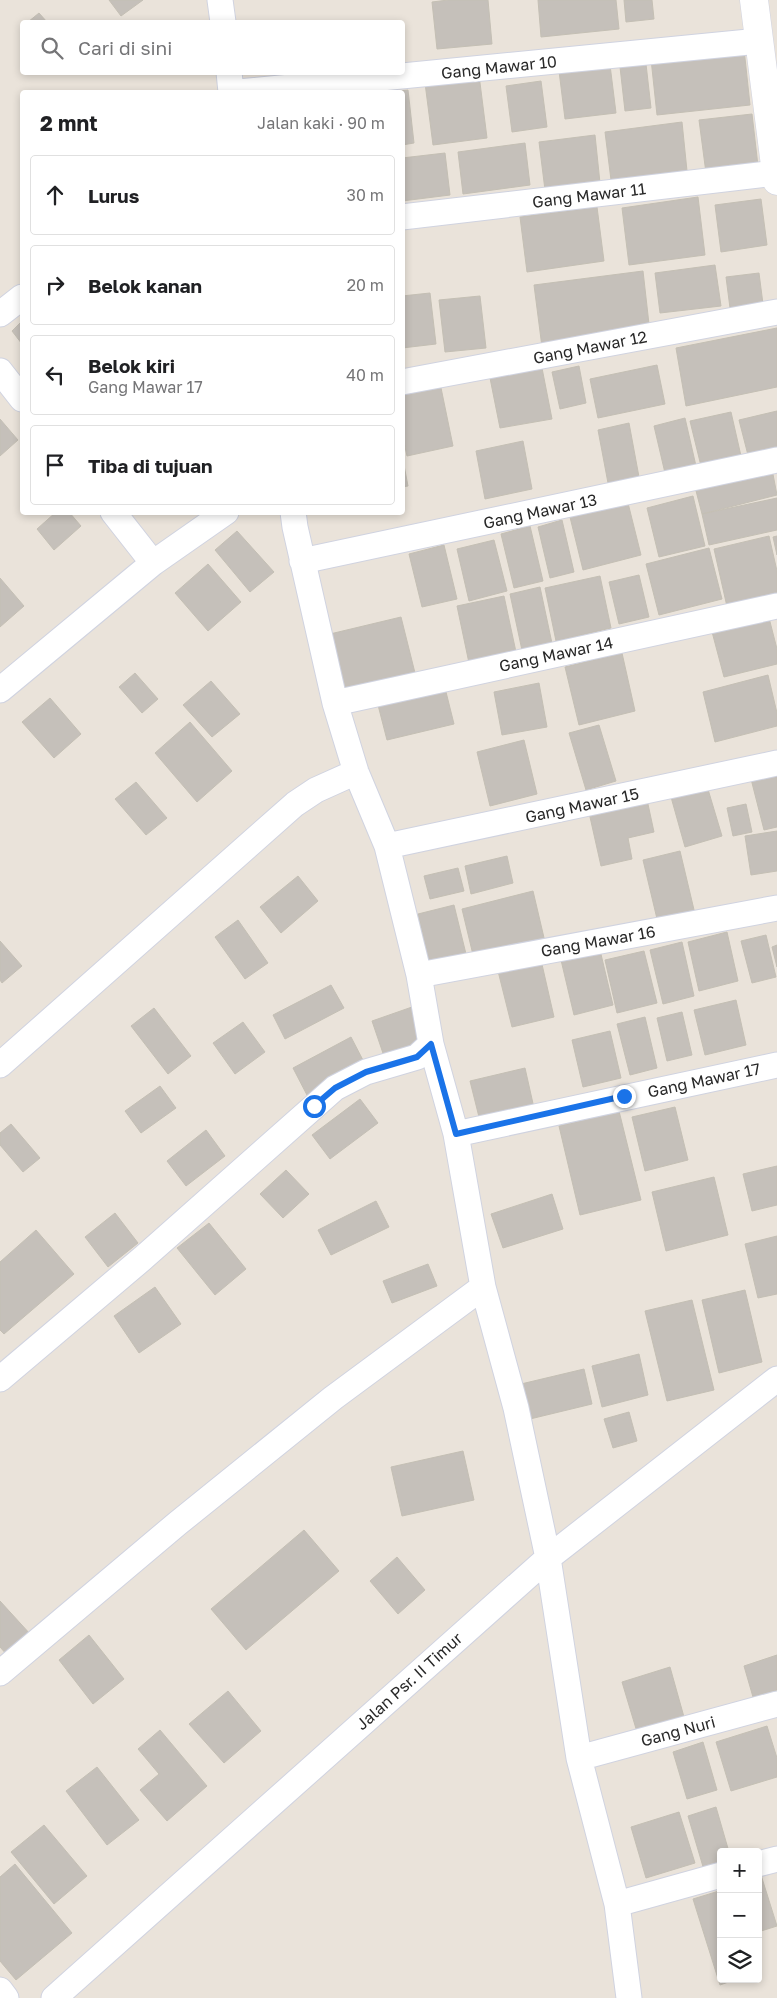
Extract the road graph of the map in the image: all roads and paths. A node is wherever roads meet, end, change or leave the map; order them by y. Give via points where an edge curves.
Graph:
1 (220, 0) edge
2 (754, 0) edge
3 (222, 20) edge
4 (760, 41) junction
5 (229, 75) edge
6 (231, 90) edge
7 (259, 90) edge
8 (776, 177) edge
9 (405, 217) edge
10 (20, 299) edge
11 (777, 312) edge
12 (0, 314) edge
13 (0, 370) edge
14 (405, 381) edge
15 (20, 396) edge
16 (777, 460) edge
17 (115, 515) edge
18 (222, 515) edge
19 (294, 515) edge
20 (302, 561) junction
21 (153, 563) junction
22 (777, 606) edge
23 (0, 690) edge
24 (335, 703) junction
25 (777, 763) edge
26 (356, 772) junction
27 (387, 846) junction
28 (777, 908) edge
29 (419, 975) junction
30 (431, 1044) junction
31 (0, 1065) edge
32 (777, 1065) edge
33 (456, 1134) junction
34 (483, 1287) junction
35 (0, 1379) edge
36 (777, 1379) edge
37 (548, 1558) junction
38 (0, 1673) edge
39 (777, 1704) edge
40 (579, 1758) junction
41 (777, 1859) edge
42 (762, 1863) edge
43 (717, 1876) edge
44 (616, 1904) junction
45 (0, 1990) edge
46 (6, 1998) edge
47 (54, 1998) edge
48 (629, 1998) edge

1 - 3 street
2 - 4 main road
4 - 7 street, Gang Mawar 10
4 - 8 main road
5 - 6 street
8 - 9 street, Gang Mawar 11
10 - 12 street
11 - 14 street, Gang Mawar 12
13 - 15 street
16 - 20 street, Gang Mawar 13
17 - 21 street
18 - 21 street
19 - 20 street
20 - 24 street
21 - 23 street
22 - 24 street, Gang Mawar 14
24 - 26 street
25 - 27 street, Gang Mawar 15
26 - 27 street
26 - 31 street via 316,790 295,804
27 - 29 street
28 - 29 street, Gang Mawar 16
29 - 30 street
30 - 33 street
30 - 35 street via 417,1057 366,1072 335,1088
32 - 33 street, Gang Mawar 17
33 - 34 street
34 - 37 street via 516,1408
34 - 38 street via 333,1398
36 - 37 street, Jalan Psr. II Timur
37 - 40 street
37 - 47 street, Jalan Psr. II Timur
39 - 40 street, Gang Nuri
40 - 44 street
41 - 42 street
43 - 44 street
44 - 48 street
45 - 46 street

